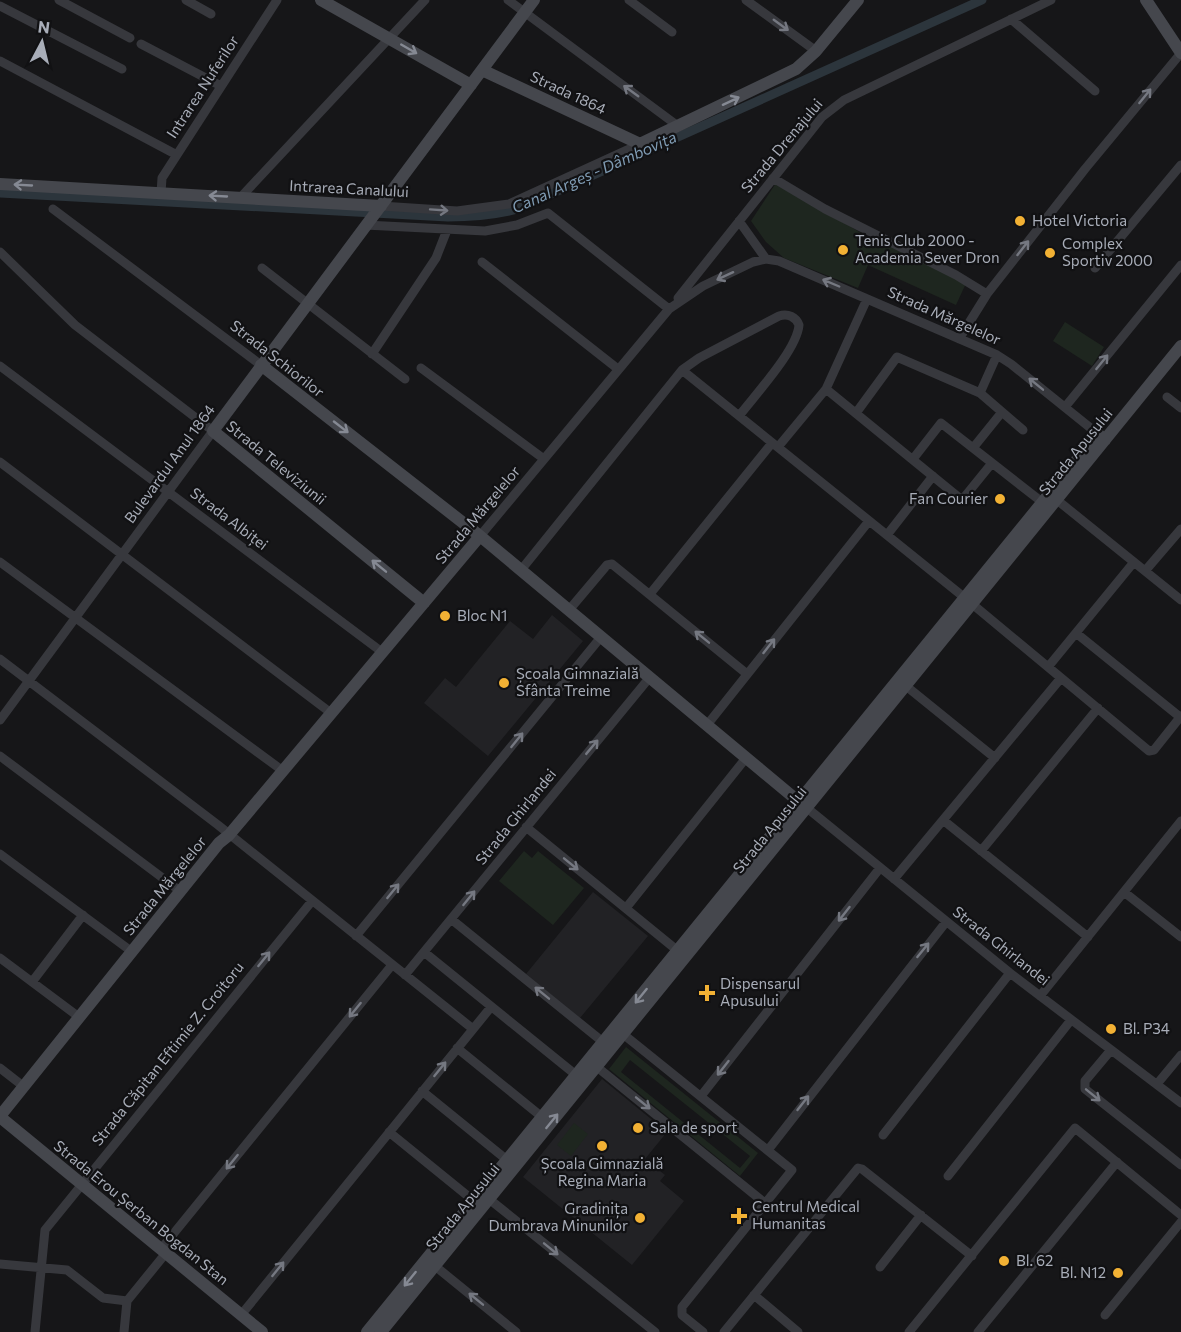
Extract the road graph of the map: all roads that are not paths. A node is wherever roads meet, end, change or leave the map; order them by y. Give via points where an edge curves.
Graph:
1 (58, 0) edge
2 (186, 0) edge
3 (277, 0) edge
4 (321, 0) edge
5 (425, 0) edge
6 (508, 0) edge
7 (534, 0) edge
8 (629, 0) edge
9 (746, 0) edge
10 (858, 0) edge
11 (1052, 0) edge
12 (1146, 0) edge
13 (0, 6) edge
14 (525, 13) junction
15 (211, 14) dead end
16 (1011, 19) junction
17 (672, 32) dead end
18 (130, 38) dead end
19 (389, 38) junction
20 (141, 44) dead end
21 (816, 51) junction
22 (1181, 53) edge
23 (0, 61) edge
24 (122, 69) dead end
25 (482, 70) junction
26 (471, 85) junction
27 (221, 86) junction
28 (1095, 91) dead end
29 (678, 126) junction
30 (640, 144) junction
31 (177, 155) junction
32 (1181, 165) edge
33 (773, 178) junction
34 (0, 184) edge
35 (161, 193) junction
36 (240, 198) junction
37 (381, 206) junction
38 (53, 209) dead end
39 (739, 221) junction
40 (365, 225) junction
41 (447, 230) junction
42 (0, 252) edge
43 (766, 259) junction
44 (482, 262) dead end
45 (1181, 265) edge
46 (262, 268) dead end
47 (1095, 268) dead end
48 (987, 294) junction
49 (867, 299) junction
50 (308, 303) junction
51 (669, 309) junction
52 (959, 339) junction
53 (1181, 346) edge
54 (372, 354) junction
55 (997, 355) junction
56 (261, 365) junction
57 (0, 366) edge
58 (421, 368) dead end
59 (618, 369) junction
60 (682, 370) junction
61 (405, 379) dead end
62 (826, 389) junction
63 (980, 393) junction
64 (1167, 397) dead end
65 (1065, 407) junction
66 (1181, 408) edge
67 (1002, 412) junction
68 (856, 413) junction
69 (739, 416) junction
70 (1023, 430) dead end
71 (213, 431) junction
72 (1101, 437) junction
73 (775, 445) junction
74 (973, 448) junction
75 (544, 459) junction
76 (913, 459) junction
77 (0, 462) edge
78 (992, 463) junction
79 (933, 476) junction
80 (168, 492) junction
81 (1057, 500) junction
82 (1042, 502) junction
83 (869, 521) junction
84 (1181, 529) edge
85 (887, 535) junction
86 (480, 536) junction
87 (122, 554) junction
88 (0, 562) edge
89 (1134, 562) junction
90 (520, 570) junction
91 (1145, 571) junction
92 (650, 594) junction
93 (1181, 600) edge
94 (968, 602) junction
95 (424, 603) junction
96 (569, 610) junction
97 (75, 618) junction
98 (1076, 633) junction
99 (602, 637) junction
100 (382, 652) junction
101 (0, 659) edge
102 (1048, 667) junction
103 (747, 674) junction
104 (650, 677) junction
105 (1061, 678) junction
106 (29, 681) junction
107 (906, 686) junction
108 (1098, 708) junction
109 (331, 713) junction
110 (1181, 716) edge
111 (0, 720) edge
112 (707, 725) junction
113 (0, 756) edge
114 (746, 758) junction
115 (995, 758) junction
116 (283, 771) junction
117 (803, 805) junction
118 (943, 820) junction
119 (1181, 821) edge
120 (526, 827) junction
121 (229, 835) junction
122 (981, 851) junction
123 (0, 854) edge
124 (880, 868) junction
125 (894, 879) junction
126 (180, 891) junction
127 (1124, 892) junction
128 (312, 901) junction
129 (626, 908) junction
130 (83, 915) junction
131 (452, 919) junction
132 (946, 922) junction
133 (356, 936) junction
134 (1088, 937) junction
135 (1181, 937) edge
136 (131, 951) junction
137 (424, 952) junction
138 (682, 954) junction
139 (0, 958) edge
140 (392, 965) junction
141 (1010, 973) junction
142 (405, 975) junction
143 (33, 982) junction
144 (1041, 996) junction
145 (491, 1007) junction
146 (79, 1017) junction
147 (1071, 1020) junction
148 (472, 1029) junction
149 (619, 1030) junction
150 (607, 1045) junction
151 (457, 1048) junction
152 (1111, 1050) junction
153 (1181, 1054) edge
154 (597, 1067) junction
155 (0, 1068) edge
156 (576, 1075) junction
157 (1157, 1084) junction
158 (23, 1086) junction
159 (422, 1091) junction
160 (701, 1096) junction
161 (1181, 1103) edge
162 (0, 1116) edge
163 (542, 1117) junction
164 (389, 1132) junction
165 (883, 1135) dead end
166 (768, 1150) junction
167 (1117, 1162) junction
168 (511, 1163) junction
169 (1181, 1165) edge
170 (948, 1176) dead end
171 (82, 1184) junction
172 (482, 1203) junction
173 (766, 1204) junction
174 (921, 1215) junction
175 (1181, 1215) edge
176 (1181, 1222) edge
177 (164, 1251) junction
178 (972, 1256) junction
179 (0, 1264) edge
180 (435, 1266) junction
181 (41, 1267) junction
182 (880, 1267) dead end
183 (754, 1295) junction
184 (127, 1301) junction
185 (241, 1314) junction
186 (1106, 1316) dead end
187 (35, 1332) edge
188 (124, 1332) edge
189 (262, 1332) edge
190 (367, 1332) edge
191 (381, 1332) edge
192 (516, 1332) edge
193 (654, 1332) edge
194 (703, 1332) edge
195 (724, 1332) edge
196 (798, 1332) edge
197 (909, 1332) edge
198 (978, 1332) edge

1 - 18 street
2 - 15 street
3 - 27 street, Intrarea Nuferilor
4 - 19 street
5 - 19 street
6 - 14 street
7 - 14 street
8 - 17 street
9 -> 21 street
10 - 21 street, Intrarea Canalului
11 - 16 street, Strada Drenajului
12 - 22 street
13 - 24 street
14 - 25 street
29 -> 14 street
16 - 28 street
16 - 33 street, Strada Drenajului via 831,108
19 -> 26 street
19 - 36 street
20 - 27 street
29 -> 21 street, Intrarea Canalului via 786,75
48 -> 22 street
23 - 31 street
25 - 26 street
25 - 30 street, Strada 1864
26 - 37 street
27 - 31 street, Intrarea Nuferilor
29 - 30 street, Intrarea Canalului
37 -> 30 street, Intrarea Canalului via 456,211 509,204
31 - 35 street, Intrarea Nuferilor via 162,178
32 - 47 street
33 - 39 street, Strada Drenajului
33 - 48 street via 825,210
35 -> 34 street, Intrarea Canalului
36 -> 35 street, Intrarea Canalului
36 - 37 street, Intrarea Canalului
37 - 40 street, Bulevardul Anul 1864
38 - 56 street, Strada Schiorilor
39 - 43 street
39 - 51 street, Strada Drenajului
40 - 41 street
40 - 50 street, Bulevardul Anul 1864
41 - 51 street via 498,230 548,213
41 - 54 street via 436,258
42 - 71 street, Strada Televiziunii via 75,325
49 -> 43 street, Strada Mărgelelor
43 -> 51 street, Strada Mărgelelor via 703,286
44 - 59 street
65 -> 45 street
46 - 50 street
48 - 52 street
49 - 52 street, Strada Mărgelelor
49 - 62 street
50 - 54 street
50 - 56 street, Bulevardul Anul 1864
51 - 59 street, Strada Mărgelelor
52 - 55 street, Strada Mărgelelor
53 - 72 street, Strada Apusului
54 - 61 street
55 - 63 street
65 -> 55 street, Strada Mărgelelor
56 - 71 street, Bulevardul Anul 1864
56 -> 86 street, Strada Schiorilor
57 - 80 street, Strada Albiței
58 - 75 street
59 - 75 street, Strada Mărgelelor
60 - 69 street
60 - 69 street via 779,316 793,317 800,325 797,336
60 - 90 street
62 - 68 street
62 - 73 street
63 - 67 street
63 - 68 street via 897,357
64 - 66 street
65 - 72 street, Strada Mărgelelor
67 - 70 street
67 - 74 street
68 - 76 street
69 - 73 street
71 - 80 street, Bulevardul Anul 1864
95 -> 71 street, Strada Televiziunii
72 - 81 street, Strada Apusului
72 - 82 street, Strada Apusului
73 - 83 street
73 - 92 street
74 - 76 street via 941,423
74 - 78 street
75 - 86 street, Strada Mărgelelor
76 - 79 street
77 - 87 street
78 - 79 street via 963,500
78 - 82 street
79 - 85 street
80 - 87 street, Bulevardul Anul 1864
80 - 100 street, Strada Albiței
81 - 82 street
81 - 89 street
81 - 94 street, Strada Apusului
82 - 94 street, Strada Apusului
83 - 85 street
103 -> 83 street
84 - 91 street
85 - 94 street
86 - 90 street, Strada Ghirlandei
86 - 95 street, Strada Mărgelelor
87 - 97 street, Bulevardul Anul 1864
87 - 109 street
88 - 97 street
89 - 91 street
89 - 98 street
90 - 96 street, Strada Ghirlandei
91 - 93 street
92 - 96 street via 609,564
103 -> 92 street
94 - 102 street
94 - 107 street, Strada Apusului
94 - 117 street, Strada Apusului
95 - 100 street, Strada Mărgelelor
96 - 99 street, Strada Ghirlandei
97 - 106 street, Bulevardul Anul 1864
97 - 116 street
98 - 102 street
98 - 110 street
99 - 104 street, Strada Ghirlandei
133 -> 99 street
100 - 109 street, Strada Mărgelelor
101 - 106 street
102 - 105 street
103 - 112 street
104 - 112 street, Strada Ghirlandei
120 -> 104 street, Strada Ghirlandei
105 - 108 street
105 - 115 street
106 - 111 street, Bulevardul Anul 1864
106 - 121 street
107 - 115 street
107 - 117 street, Strada Apusului
108 - 110 street via 1152,752
108 - 122 street
109 - 116 street, Strada Mărgelelor
112 - 114 street, Strada Ghirlandei
113 - 126 street
114 - 117 street, Strada Ghirlandei
114 - 129 street
115 - 118 street
116 - 121 street, Strada Mărgelelor
117 - 124 street, Strada Ghirlandei
117 - 138 street, Strada Apusului
118 - 122 street
118 - 125 street
119 - 127 street
120 -> 129 street
131 -> 120 street, Strada Ghirlandei
121 - 126 street, Strada Mărgelelor
121 - 128 street
122 - 134 street
123 - 130 street
124 - 125 street, Strada Ghirlandei
124 -> 160 street
125 - 132 street, Strada Ghirlandei
126 - 136 street, Strada Mărgelelor
127 - 134 street
127 - 135 street
128 - 133 street
171 -> 128 street, Strada Căpitan Eftimie Z. Croitoru
129 - 138 street
130 - 136 street
130 - 143 street
131 - 137 street, Strada Ghirlandei
150 -> 131 street
132 - 141 street, Strada Ghirlandei
166 -> 132 street
133 - 140 street
134 - 144 street
136 - 146 street, Strada Mărgelelor
137 - 142 street, Strada Ghirlandei
137 - 145 street
138 - 149 street, Strada Apusului
139 - 143 street
140 - 142 street
140 -> 177 street
141 - 144 street, Strada Ghirlandei
141 - 165 street
142 - 148 street
143 - 146 street
144 - 147 street, Strada Ghirlandei
145 - 148 street
145 - 156 street
146 - 158 street, Strada Mărgelelor
147 - 152 street, Strada Ghirlandei
147 - 170 street
148 - 151 street
149 - 150 street, Strada Apusului
149 - 160 street
150 - 154 street, Strada Apusului
150 - 156 street, Strada Apusului
159 -> 151 street
151 - 163 street
152 - 157 street, Strada Ghirlandei
152 -> 169 street via 1085,1081 1085,1089
153 - 157 street
168 -> 154 street, Strada Apusului
154 -> 173 street
155 - 158 street
156 - 163 street, Strada Apusului
157 - 161 street, Strada Ghirlandei
158 - 162 street, Strada Mărgelelor
159 - 164 street
159 - 168 street
160 - 166 street
162 - 171 street, Strada Erou Șerban Bogdan Stan
163 - 168 street, Strada Apusului
164 - 172 street
185 -> 164 street
166 - 173 street via 792,1170
167 - 175 street
167 - 178 street via 1075,1128
167 - 198 street
168 - 172 street, Strada Apusului
171 - 177 street, Strada Erou Șerban Bogdan Stan
171 - 181 street, Strada Căpitan Eftimie Z. Croitoru via 45,1230
172 - 180 street, Strada Apusului
172 -> 190 street, Strada Apusului
172 -> 193 street
173 - 194 street via 682,1307 682,1315
174 - 178 street
174 - 182 street
174 - 183 street via 858,1168
176 - 186 street
177 - 184 street
177 - 185 street, Strada Erou Șerban Bogdan Stan
178 - 197 street
179 - 181 street
180 - 191 street, Strada Apusului
192 -> 180 street
181 - 184 street via 67,1270 103,1298
181 - 187 street, Strada Căpitan Eftimie Z. Croitoru
183 - 195 street
183 - 196 street
184 - 188 street
185 - 189 street, Strada Erou Șerban Bogdan Stan

